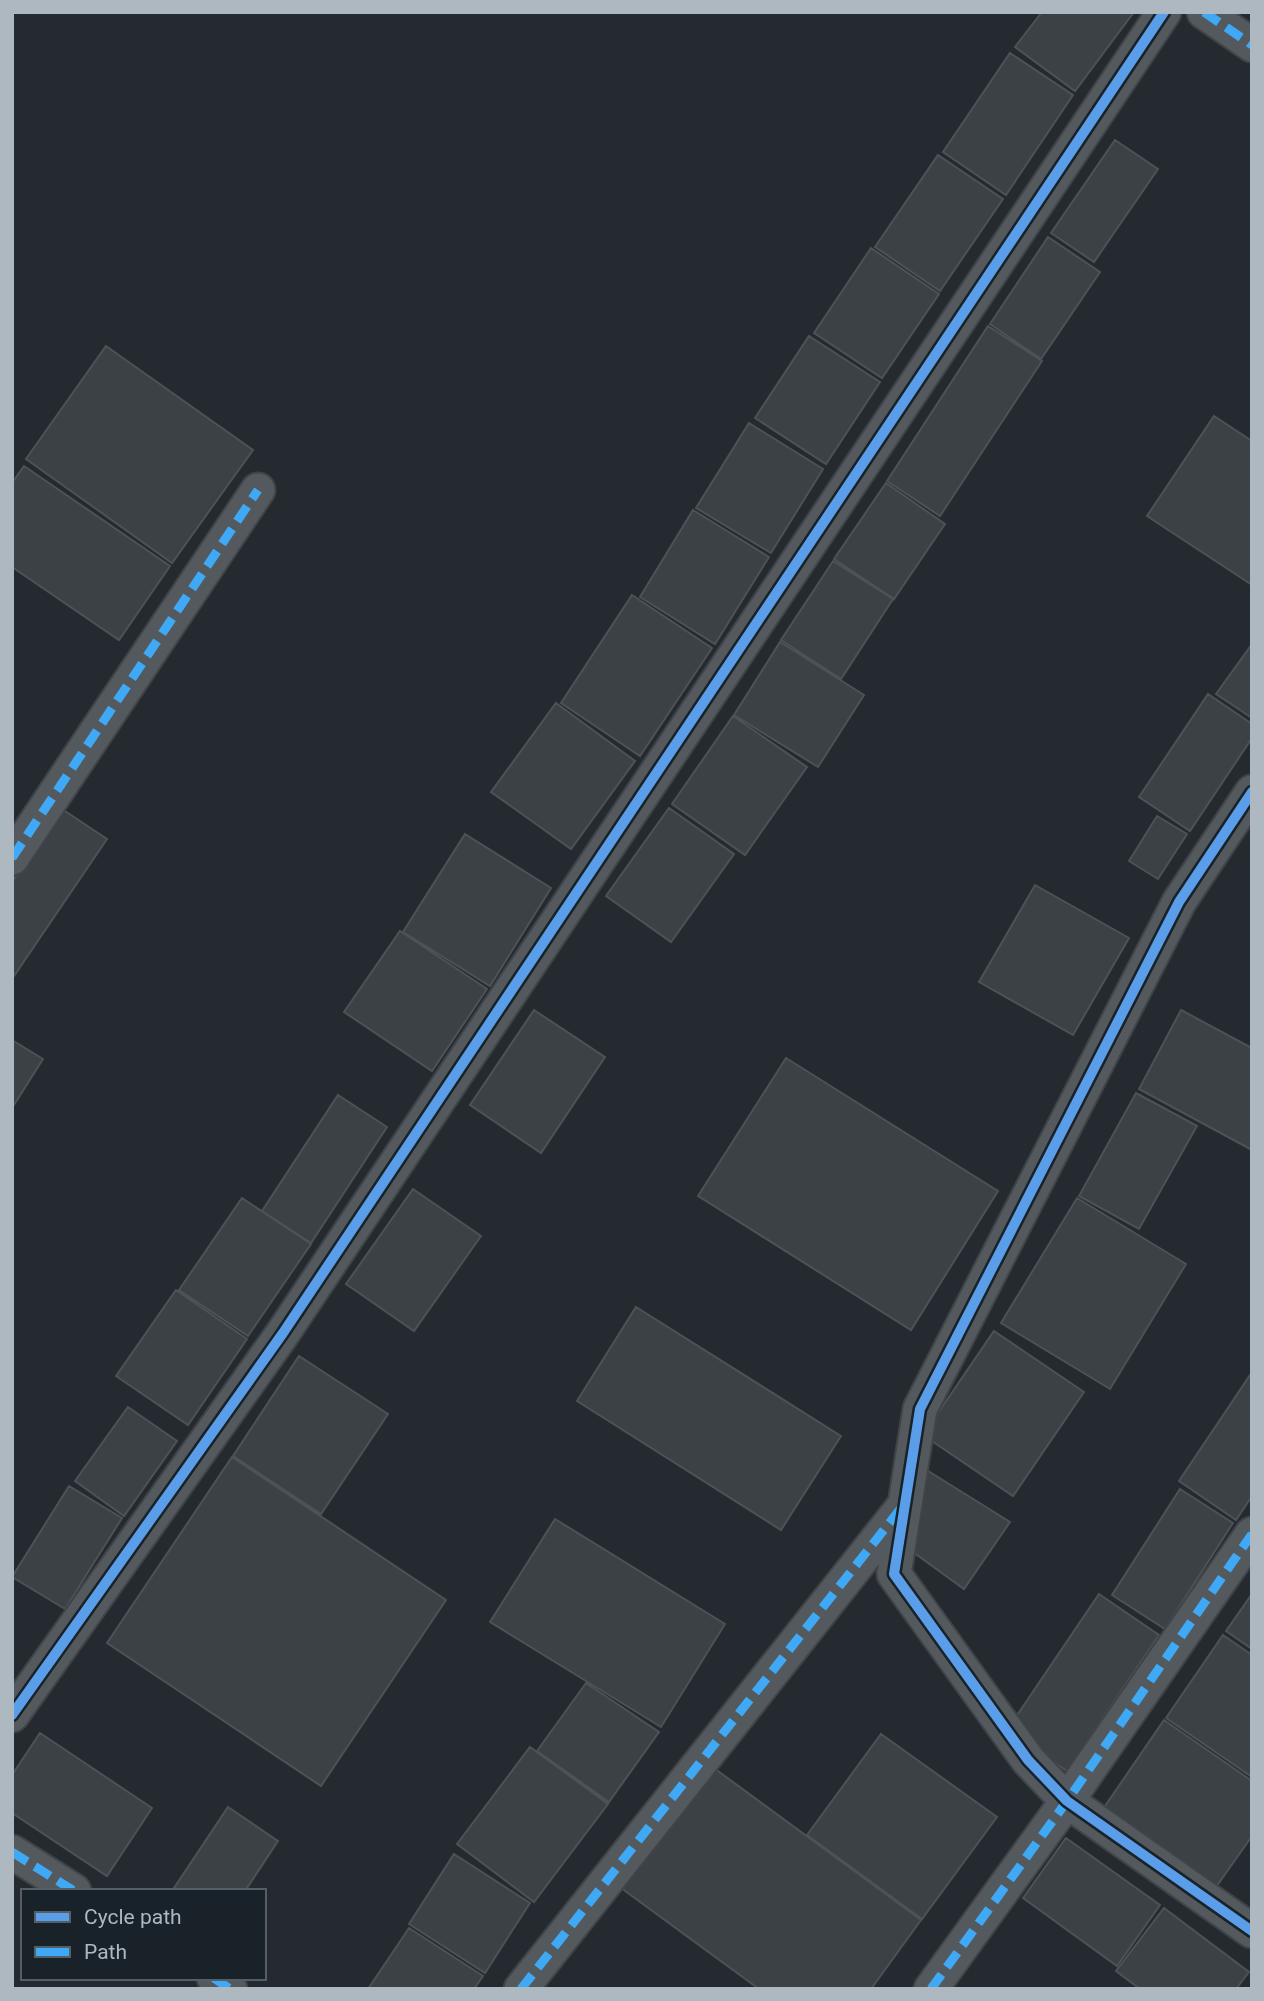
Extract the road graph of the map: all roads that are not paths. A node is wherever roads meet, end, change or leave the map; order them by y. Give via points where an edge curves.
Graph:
1 (1164, 12) edge
2 (1204, 12) edge
3 (1252, 45) edge
4 (258, 490) dead end
5 (1252, 792) edge
6 (12, 858) edge
7 (905, 1505) junction
8 (1252, 1534) edge
9 (12, 1715) edge
10 (1067, 1801) junction
11 (12, 1852) edge
12 (71, 1889) edge
13 (1252, 1931) edge
14 (521, 1989) edge
15 (931, 1989) edge

1 - 9 street via 290,1322
2 - 3 street
4 - 6 street
5 - 7 street via 1179,902 920,1409
7 - 10 street via 894,1574 1028,1760
7 - 14 street
8 - 10 street
10 - 13 street
10 - 15 street
11 - 12 street

